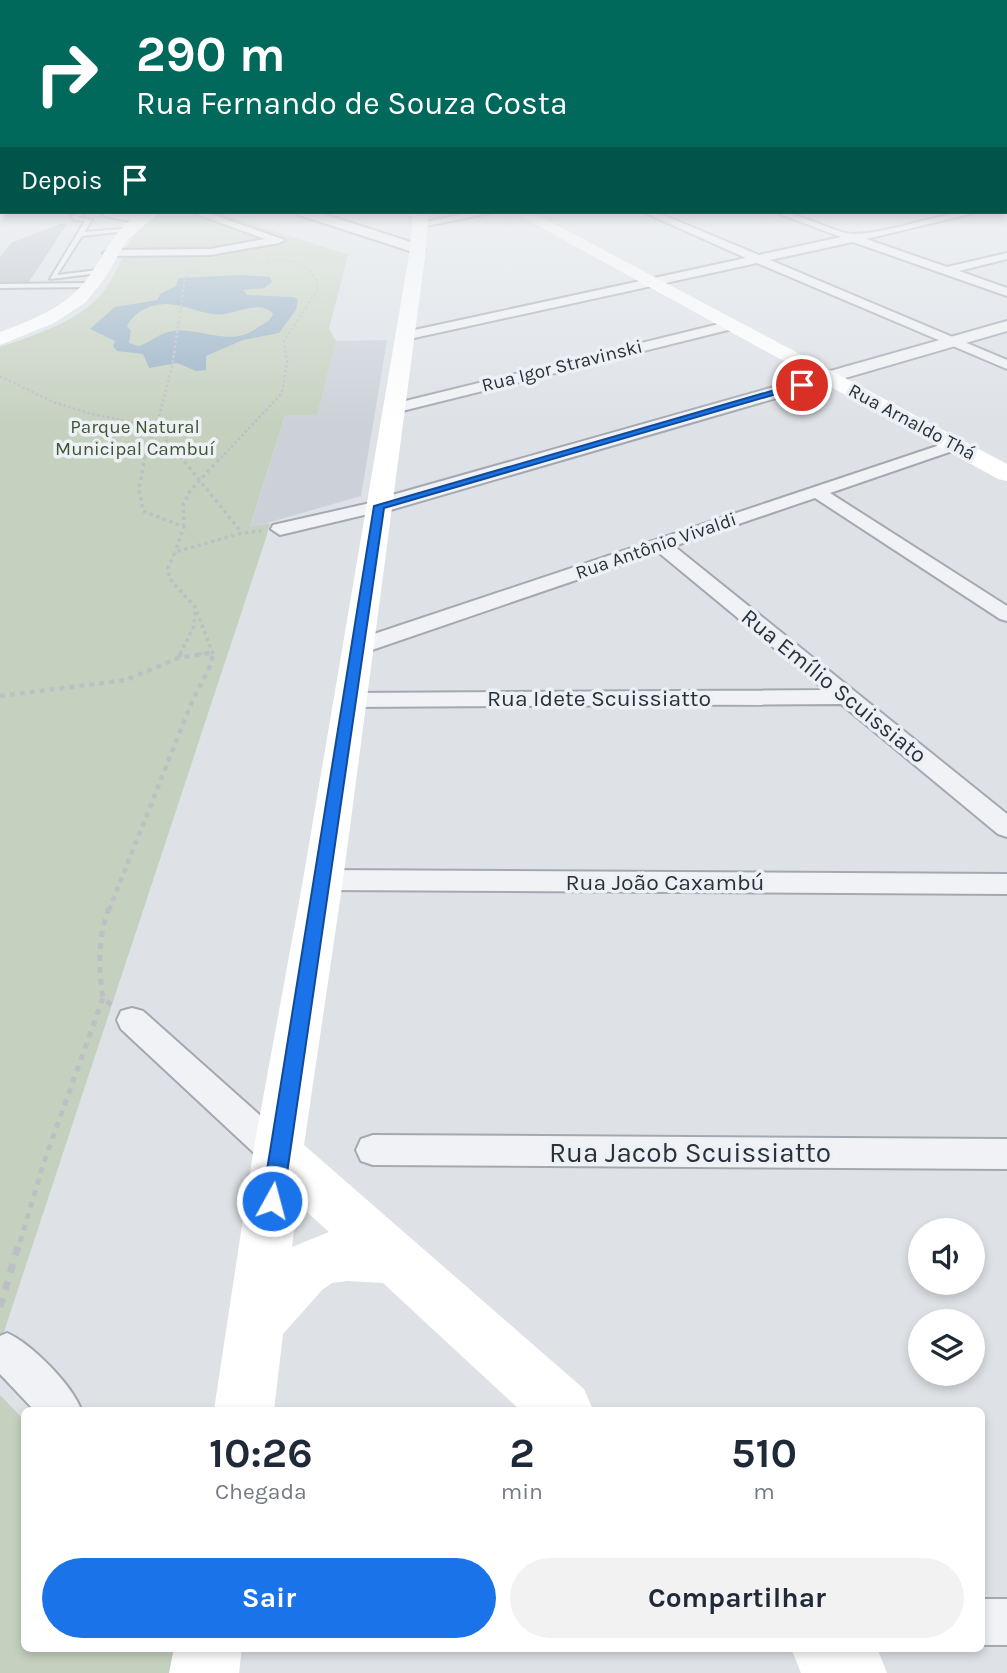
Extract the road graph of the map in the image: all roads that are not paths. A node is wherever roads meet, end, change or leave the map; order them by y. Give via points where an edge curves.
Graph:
1 (58, 269) edge
2 (99, 269) edge
3 (414, 269) edge
4 (628, 269) edge
5 (712, 269) edge
6 (782, 269) edge
7 (941, 269) edge
8 (954, 269) edge
9 (946, 271) junction
10 (94, 279) junction
11 (652, 282) junction
12 (0, 286) edge
13 (1007, 292) edge
14 (731, 325) junction
15 (1007, 326) edge
16 (405, 336) junction
17 (0, 339) edge
18 (953, 342) junction
19 (1007, 365) edge
20 (829, 377) junction
21 (394, 408) junction
22 (955, 445) junction
23 (1007, 474) edge
24 (817, 492) junction
25 (379, 506) junction
26 (280, 529) road end
27 (661, 545) junction
28 (1007, 615) edge
29 (358, 647) junction
30 (847, 697) junction
31 (350, 700) junction
32 (1007, 828) edge
33 (323, 880) junction
34 (1007, 884) edge
35 (132, 1020) road end
36 (373, 1150) dead end
37 (278, 1153) junction
38 (1007, 1154) edge
39 (396, 1259) junction
40 (257, 1320) junction
41 (7, 1353) dead end
42 (58, 1407) edge
43 (244, 1407) edge
44 (560, 1407) edge
45 (985, 1622) edge
46 (1007, 1622) edge
47 (207, 1652) edge
48 (829, 1652) edge
49 (204, 1673) edge
50 (852, 1673) edge

1 - 10 lane via 52,278
2 - 10 main road
3 - 16 main road
4 - 11 main road, Rua Arnaldo Thá
5 - 11 street
6 - 18 street
7 - 9 street
8 - 9 street
9 - 13 street
10 - 12 lane
10 - 17 main road via 62,311
11 - 14 main road, Rua Arnaldo Thá
11 - 16 street
14 - 20 main road, Rua Arnaldo Thá
14 - 21 street, Rua Igor Stravinski
15 - 18 street
16 - 21 main road
18 - 19 street
18 - 20 street
20 - 22 main road, Rua Arnaldo Thá
20 - 25 street
21 - 25 main road
22 - 23 main road, Rua Arnaldo Thá
22 - 24 street, Rua Antônio Vivaldi
24 - 27 street, Rua Antônio Vivaldi
24 - 28 street
25 - 26 street
25 - 29 main road
27 - 29 street, Rua Antônio Vivaldi
27 - 30 street, Rua Emílio Scuissiato
29 - 31 main road
30 - 31 street, Rua Idete Scuissiatto
30 - 32 street, Rua Emílio Scuissiato
31 - 33 main road
33 - 34 street, Rua João Caxambú
33 - 37 main road
35 - 37 street
36 - 38 street, Rua Jacob Scuissiatto
37 - 39 main road
37 - 40 main road
39 - 40 main road via 356,1254 324,1258 296,1275
39 - 44 main road
40 - 43 main road
41 - 42 street
45 - 46 street
47 - 49 main road
48 - 50 main road

